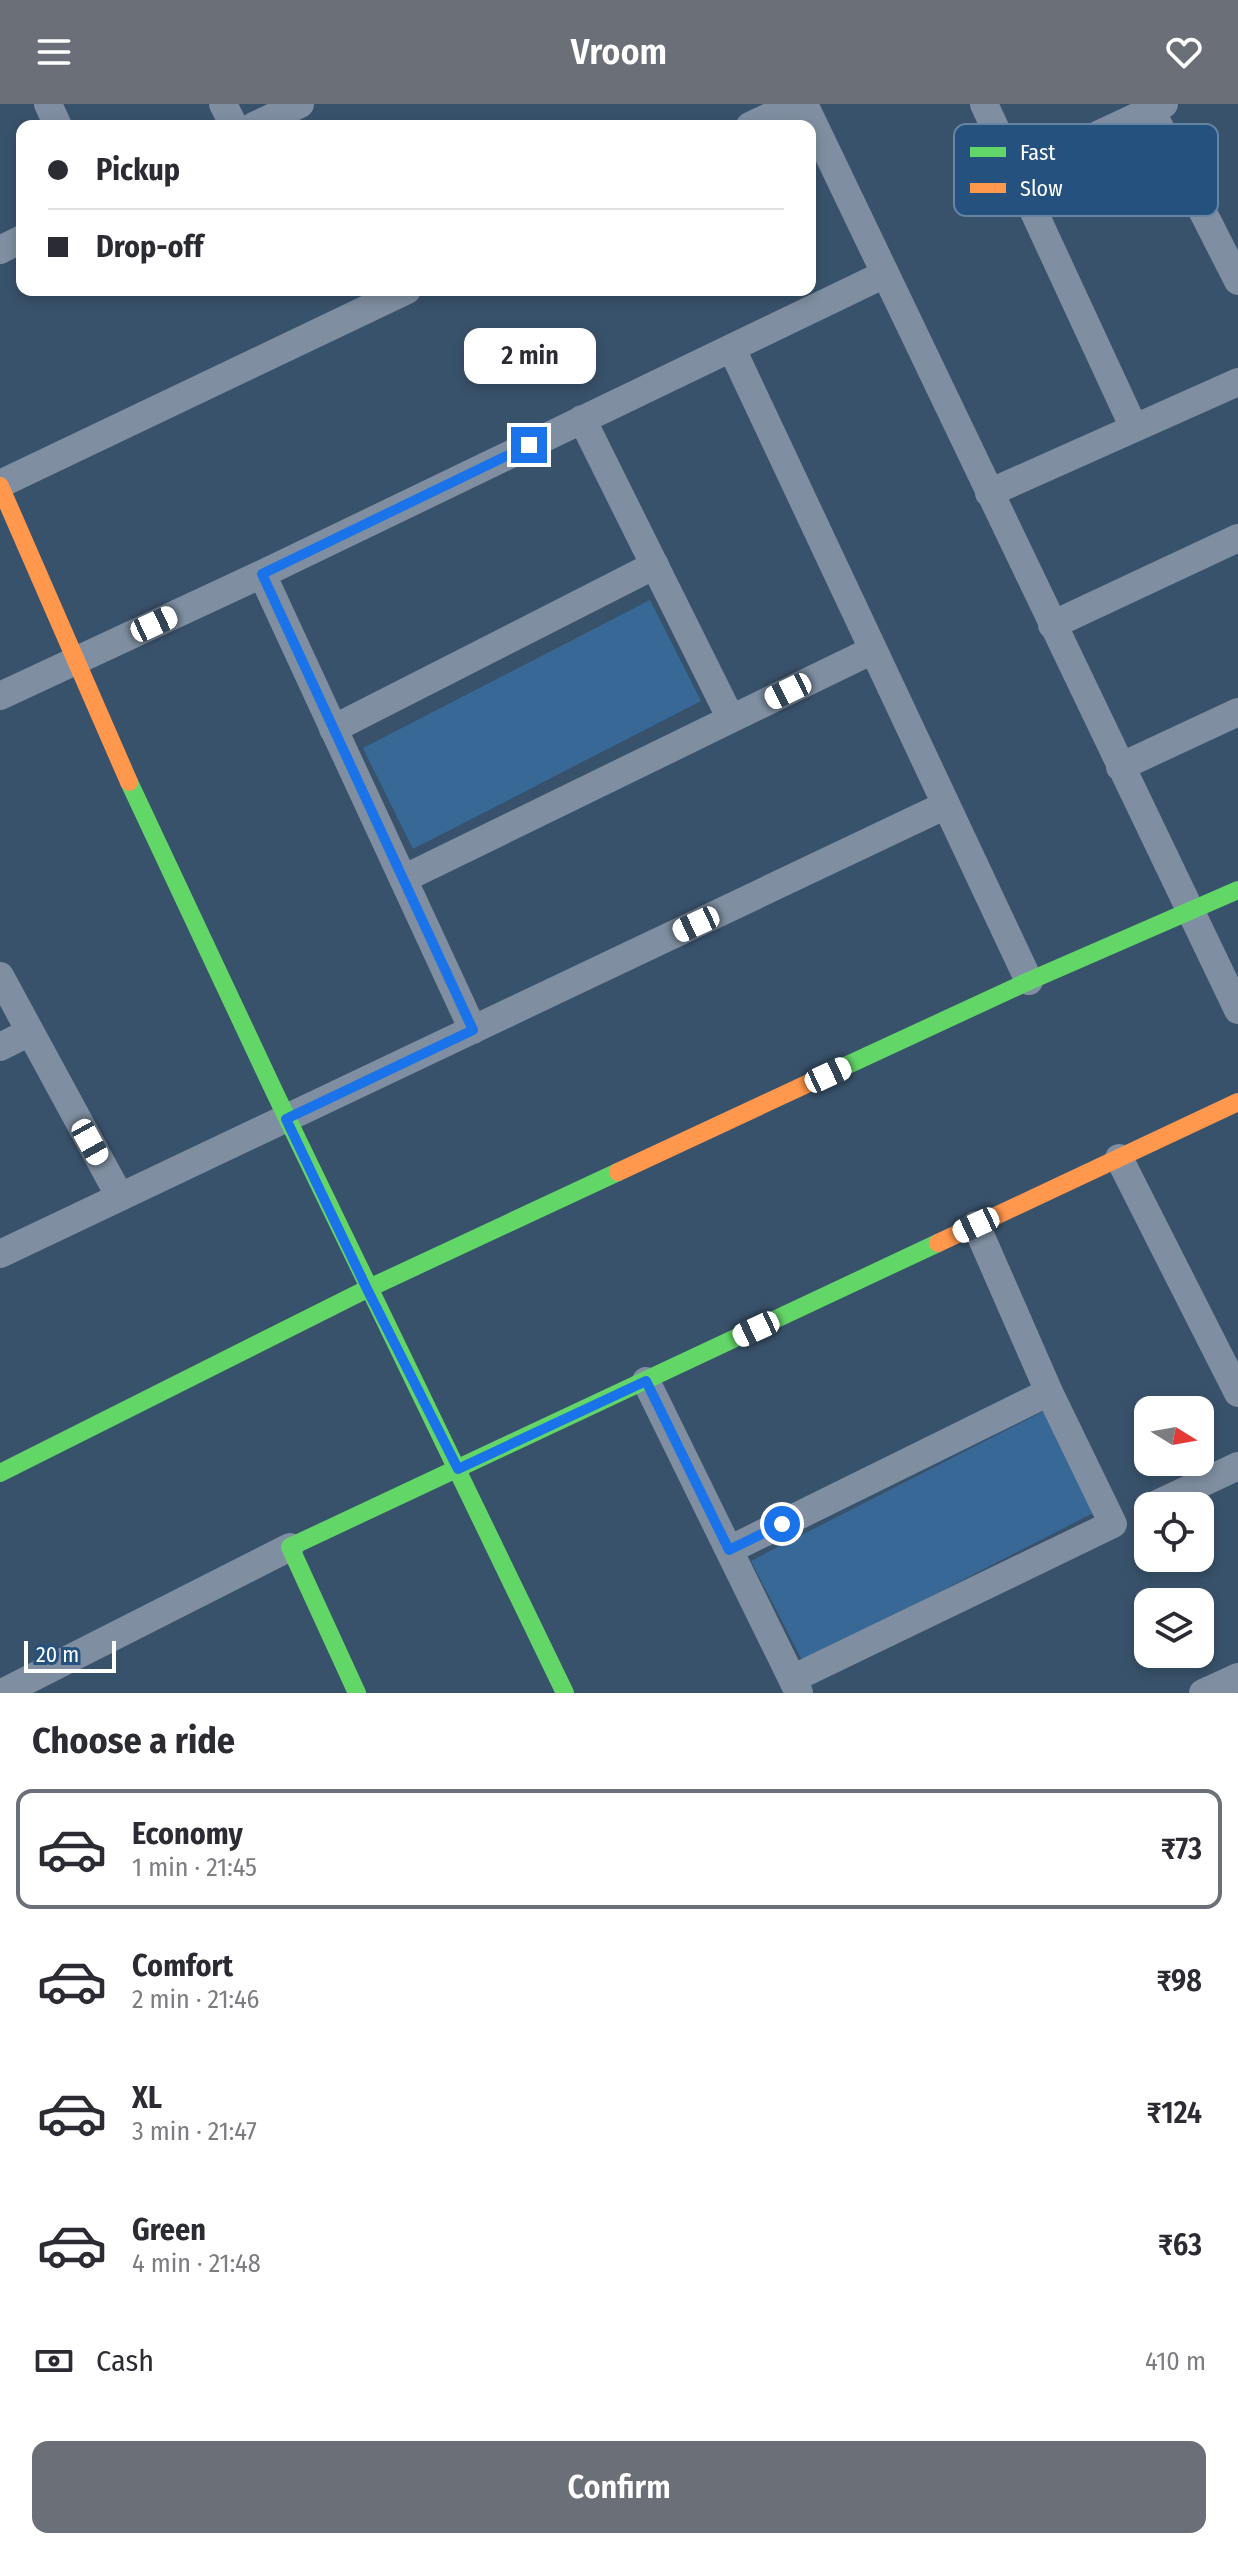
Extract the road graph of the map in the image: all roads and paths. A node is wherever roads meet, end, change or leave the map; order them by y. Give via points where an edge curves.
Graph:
1 (300, 104) edge
2 (796, 104) edge
3 (984, 104) edge
4 (1158, 107) edge
5 (267, 120) edge
6 (763, 120) edge
7 (993, 124) edge
8 (1121, 124) edge
9 (816, 129) edge
10 (1036, 216) edge
11 (1208, 216) edge
12 (885, 274) junction
13 (1238, 281) edge
14 (394, 296) edge
15 (732, 349) junction
16 (1238, 382) edge
17 (582, 419) junction
18 (1134, 428) junction
19 (0, 485) edge
20 (989, 493) junction
21 (1238, 538) edge
22 (655, 565) junction
23 (262, 574) junction
24 (1052, 625) junction
25 (873, 650) junction
26 (73, 662) junction
27 (0, 696) edge
28 (1238, 712) edge
29 (731, 719) junction
30 (333, 729) junction
31 (1120, 767) junction
32 (946, 805) junction
33 (403, 879) junction
34 (1238, 890) edge
35 (1190, 913) junction
36 (0, 976) edge
37 (1029, 981) junction
38 (1238, 1010) edge
39 (473, 1030) junction
40 (30, 1032) junction
41 (0, 1047) edge
42 (1238, 1102) edge
43 (286, 1119) junction
44 (1119, 1158) junction
45 (120, 1197) junction
46 (976, 1225) junction
47 (0, 1254) edge
48 (367, 1289) junction
49 (646, 1381) junction
50 (1049, 1392) junction
51 (1238, 1393) edge
52 (1238, 1466) edge
53 (458, 1469) junction
54 (0, 1473) edge
55 (1182, 1492) edge
56 (1134, 1514) edge
57 (1113, 1524) junction
58 (290, 1547) junction
59 (729, 1550) junction
60 (1238, 1677) edge
61 (796, 1686) edge
62 (2, 1693) edge
63 (357, 1693) edge
64 (565, 1693) edge
65 (1203, 1693) edge

1 - 5 street
2 - 6 street
3 - 7 street
4 - 8 street
9 - 12 street
10 - 18 street
11 - 13 street
12 - 15 street
12 - 20 street
14 - 19 street
15 - 17 street
15 - 25 street
16 - 18 street
17 - 22 street
17 - 23 street
18 - 20 street
19 - 26 street
20 - 24 street
21 - 24 street
22 - 29 street
22 - 30 street
23 - 26 street
23 - 30 street
24 - 31 street
25 - 29 street
25 - 32 street
26 - 27 street
26 - 43 street
28 - 31 street
29 - 33 street
30 - 33 street
31 - 35 street
32 - 37 street
32 - 39 street
33 - 39 street
34 - 35 street
35 - 37 street
35 - 38 street
36 - 40 street
37 - 48 street
39 - 43 street
40 - 41 street
40 - 45 street
42 - 44 street
43 - 45 street
43 - 48 street
44 - 46 street
44 - 51 street
45 - 47 street
46 - 49 street
46 - 50 street
48 - 53 street
48 - 54 street
49 - 53 street
49 - 59 street
50 - 57 street
50 - 59 street
52 - 55 street
53 - 58 street
53 - 64 street
56 - 57 street
57 - 61 street
58 - 62 street
58 - 63 street
59 - 61 street
60 - 65 street

